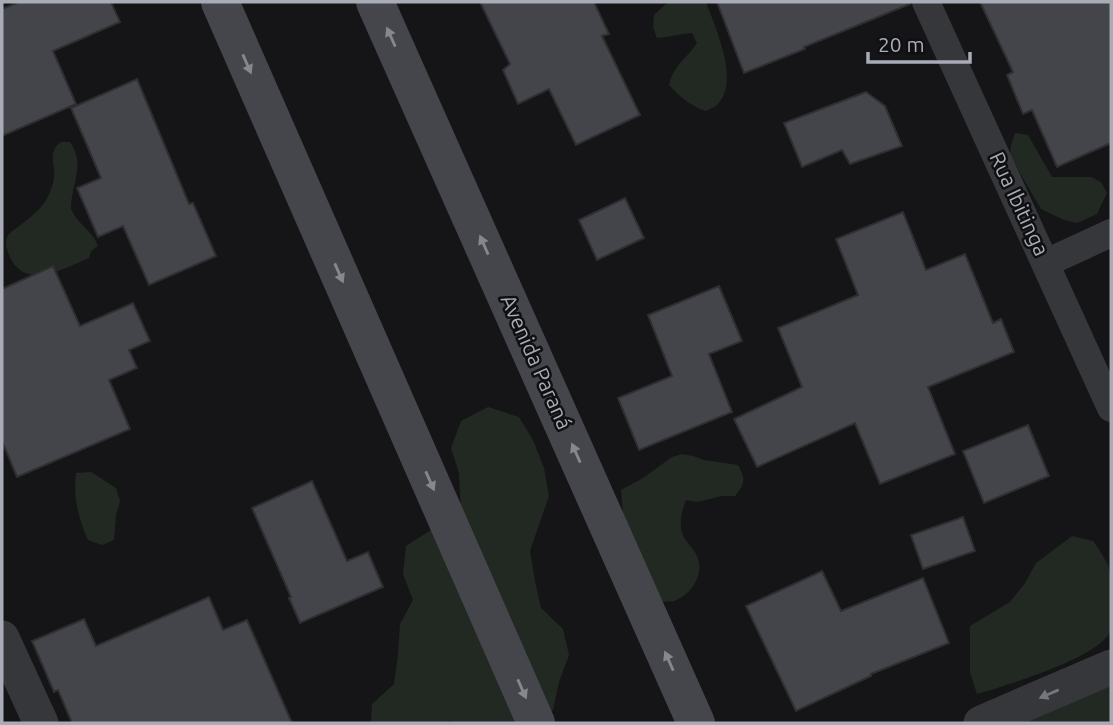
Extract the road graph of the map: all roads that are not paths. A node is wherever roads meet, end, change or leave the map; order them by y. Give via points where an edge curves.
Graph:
1 (220, 2) edge
2 (375, 2) edge
3 (926, 2) edge
4 (1111, 233) edge
5 (1046, 262) junction
6 (1111, 408) edge
7 (2, 639) edge
8 (1111, 667) edge
9 (41, 723) edge
10 (536, 723) edge
11 (696, 723) edge
12 (981, 723) edge

1 -> 10 main road
11 -> 2 main road, Avenida Paraná
3 - 5 street, Rua Ibitinga
4 - 5 street
5 - 6 street, Rua Ibitinga
7 - 9 street
8 -> 12 street

